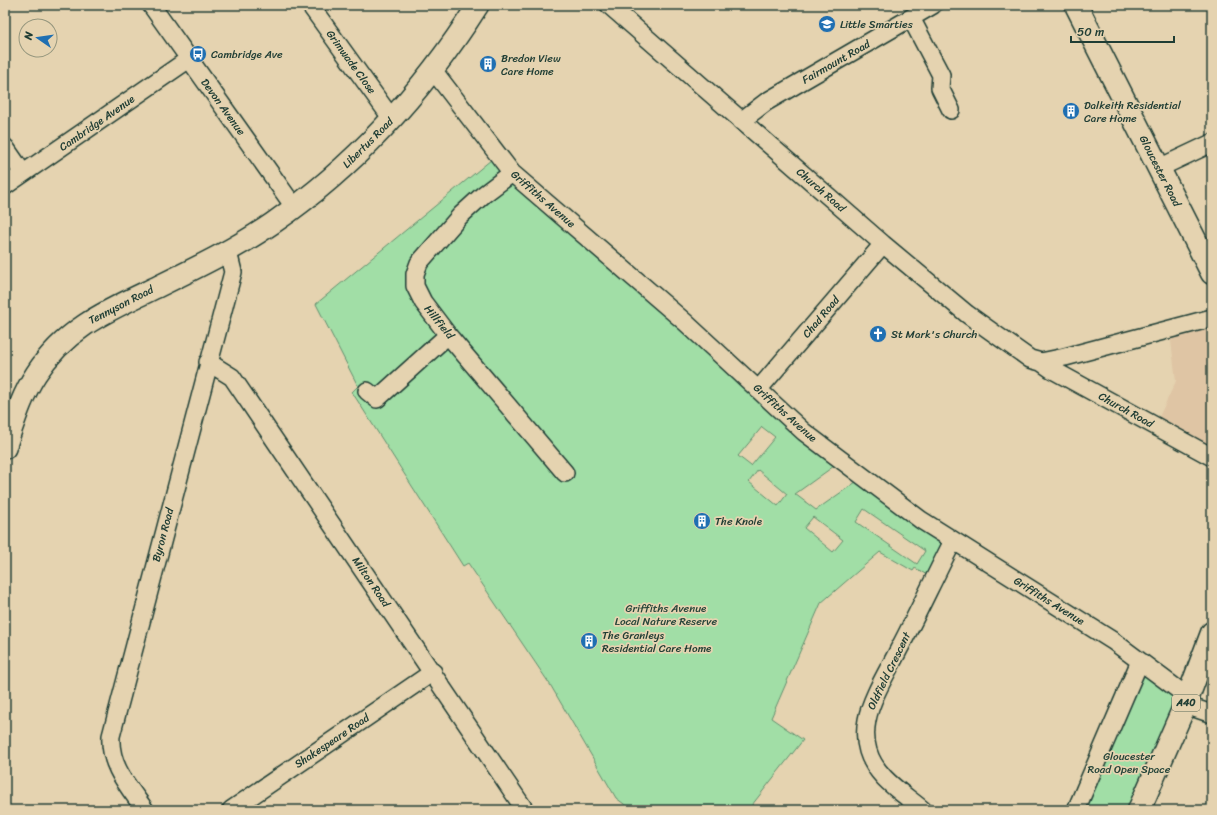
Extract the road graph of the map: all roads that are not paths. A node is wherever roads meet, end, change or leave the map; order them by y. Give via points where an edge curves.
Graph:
1 (151, 5) edge
2 (310, 5) edge
3 (478, 5) edge
4 (609, 5) edge
5 (933, 5) edge
6 (1076, 5) edge
7 (911, 18) junction
8 (189, 59) junction
9 (433, 70) junction
10 (951, 110) dead end
11 (392, 120) junction
12 (741, 121) junction
13 (1212, 143) edge
14 (5, 147) edge
15 (1159, 168) junction
16 (23, 173) junction
17 (512, 173) junction
18 (5, 186) edge
19 (295, 208) junction
20 (882, 244) junction
21 (228, 252) junction
22 (1212, 273) edge
23 (1212, 318) edge
24 (448, 335) junction
25 (208, 362) junction
26 (1041, 362) junction
27 (758, 390) junction
28 (367, 391) dead end
29 (5, 448) edge
30 (1212, 457) edge
31 (565, 472) dead end
32 (953, 541) junction
33 (1212, 633) edge
34 (1140, 662) junction
35 (433, 672) junction
36 (1186, 701) junction
37 (1212, 714) edge
38 (1145, 808) edge
39 (145, 810) edge
40 (231, 810) edge
41 (525, 810) edge
42 (923, 810) edge
43 (1076, 810) edge

1 - 8 street, Devon Avenue
2 - 11 street, Grimwade Close
3 - 9 street, Libertus Road
4 - 12 street, Church Road
5 - 7 street, Fairmount Road
6 - 15 main road, Gloucester Road
7 - 10 street via 941,74 940,88
7 - 12 street, Fairmount Road via 766,102
8 - 16 street, Cambridge Avenue
8 - 19 street, Devon Avenue
9 - 11 street, Libertus Road
9 - 17 street, Griffiths Avenue
11 - 19 street, Libertus Road via 342,169
12 - 20 street, Church Road
13 - 15 street
14 - 16 street
15 - 22 main road, Gloucester Road
16 - 18 street, Cambridge Avenue
17 - 24 street, Hillfield via 460,216 417,268 415,280 419,297
17 - 27 street, Griffiths Avenue via 685,322
19 - 21 street, Libertus Road
20 - 26 street, Church Road via 966,314 1022,354
20 - 27 street, Chad Road
21 - 25 street, Byron Road via 233,272
21 - 29 street, Tennyson Road via 97,316 70,336 46,360 27,388
23 - 26 street
24 - 28 street via 377,399
24 - 31 street, Hillfield
25 - 35 street, Milton Road via 232,377
25 - 39 street, Byron Road via 111,736 111,752 116,768
26 - 30 street, Church Road
27 - 32 street, Griffiths Avenue via 804,432 845,464
32 - 34 street, Griffiths Avenue via 1113,641
32 - 42 street, Oldfield Crescent via 889,668 867,720 866,742 876,769
33 - 36 main road, A40
34 - 36 street, Griffiths Avenue
34 - 43 street
35 - 40 street, Shakespeare Road
35 - 41 street, Milton Road
36 - 37 street, Griffiths Avenue
36 - 38 main road, A40

